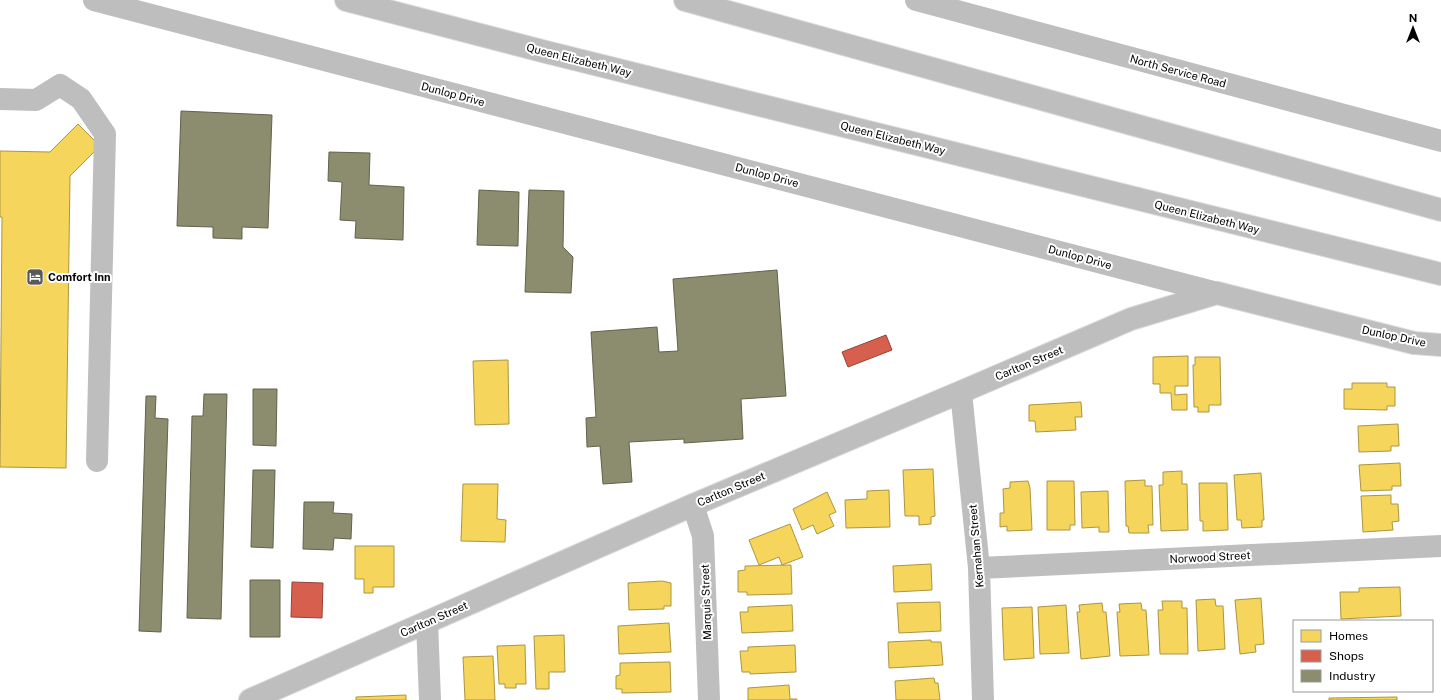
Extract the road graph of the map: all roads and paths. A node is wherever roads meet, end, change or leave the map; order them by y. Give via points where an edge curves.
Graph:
1 (94, 0) edge
2 (346, 0) edge
3 (684, 0) edge
4 (916, 0) edge
5 (0, 99) edge
6 (1441, 141) edge
7 (1441, 210) edge
8 (1441, 274) edge
9 (1217, 293) junction
10 (1441, 345) edge
11 (961, 392) junction
12 (97, 460) dead end
13 (692, 505) junction
14 (1441, 546) edge
15 (979, 568) junction
16 (427, 622) junction
17 (250, 700) edge
18 (430, 700) edge
19 (709, 700) edge
20 (983, 700) edge

1 - 9 main road, Dunlop Drive
2 - 8 main road, Queen Elizabeth Way
3 - 7 main road
4 - 6 main road, North Service Road
5 - 12 main road via 36,100 60,85 81,99 105,134
9 - 10 main road, Dunlop Drive via 1414,343
9 - 11 main road, Carlton Street via 1131,319
11 - 13 main road, Carlton Street
11 - 15 main road, Kernahan Street
13 - 16 main road, Carlton Street
13 - 19 main road, Marquis Street via 703,536
14 - 15 main road, Norwood Street
15 - 20 main road, Kernahan Street
16 - 17 main road, Carlton Street
16 - 18 main road

